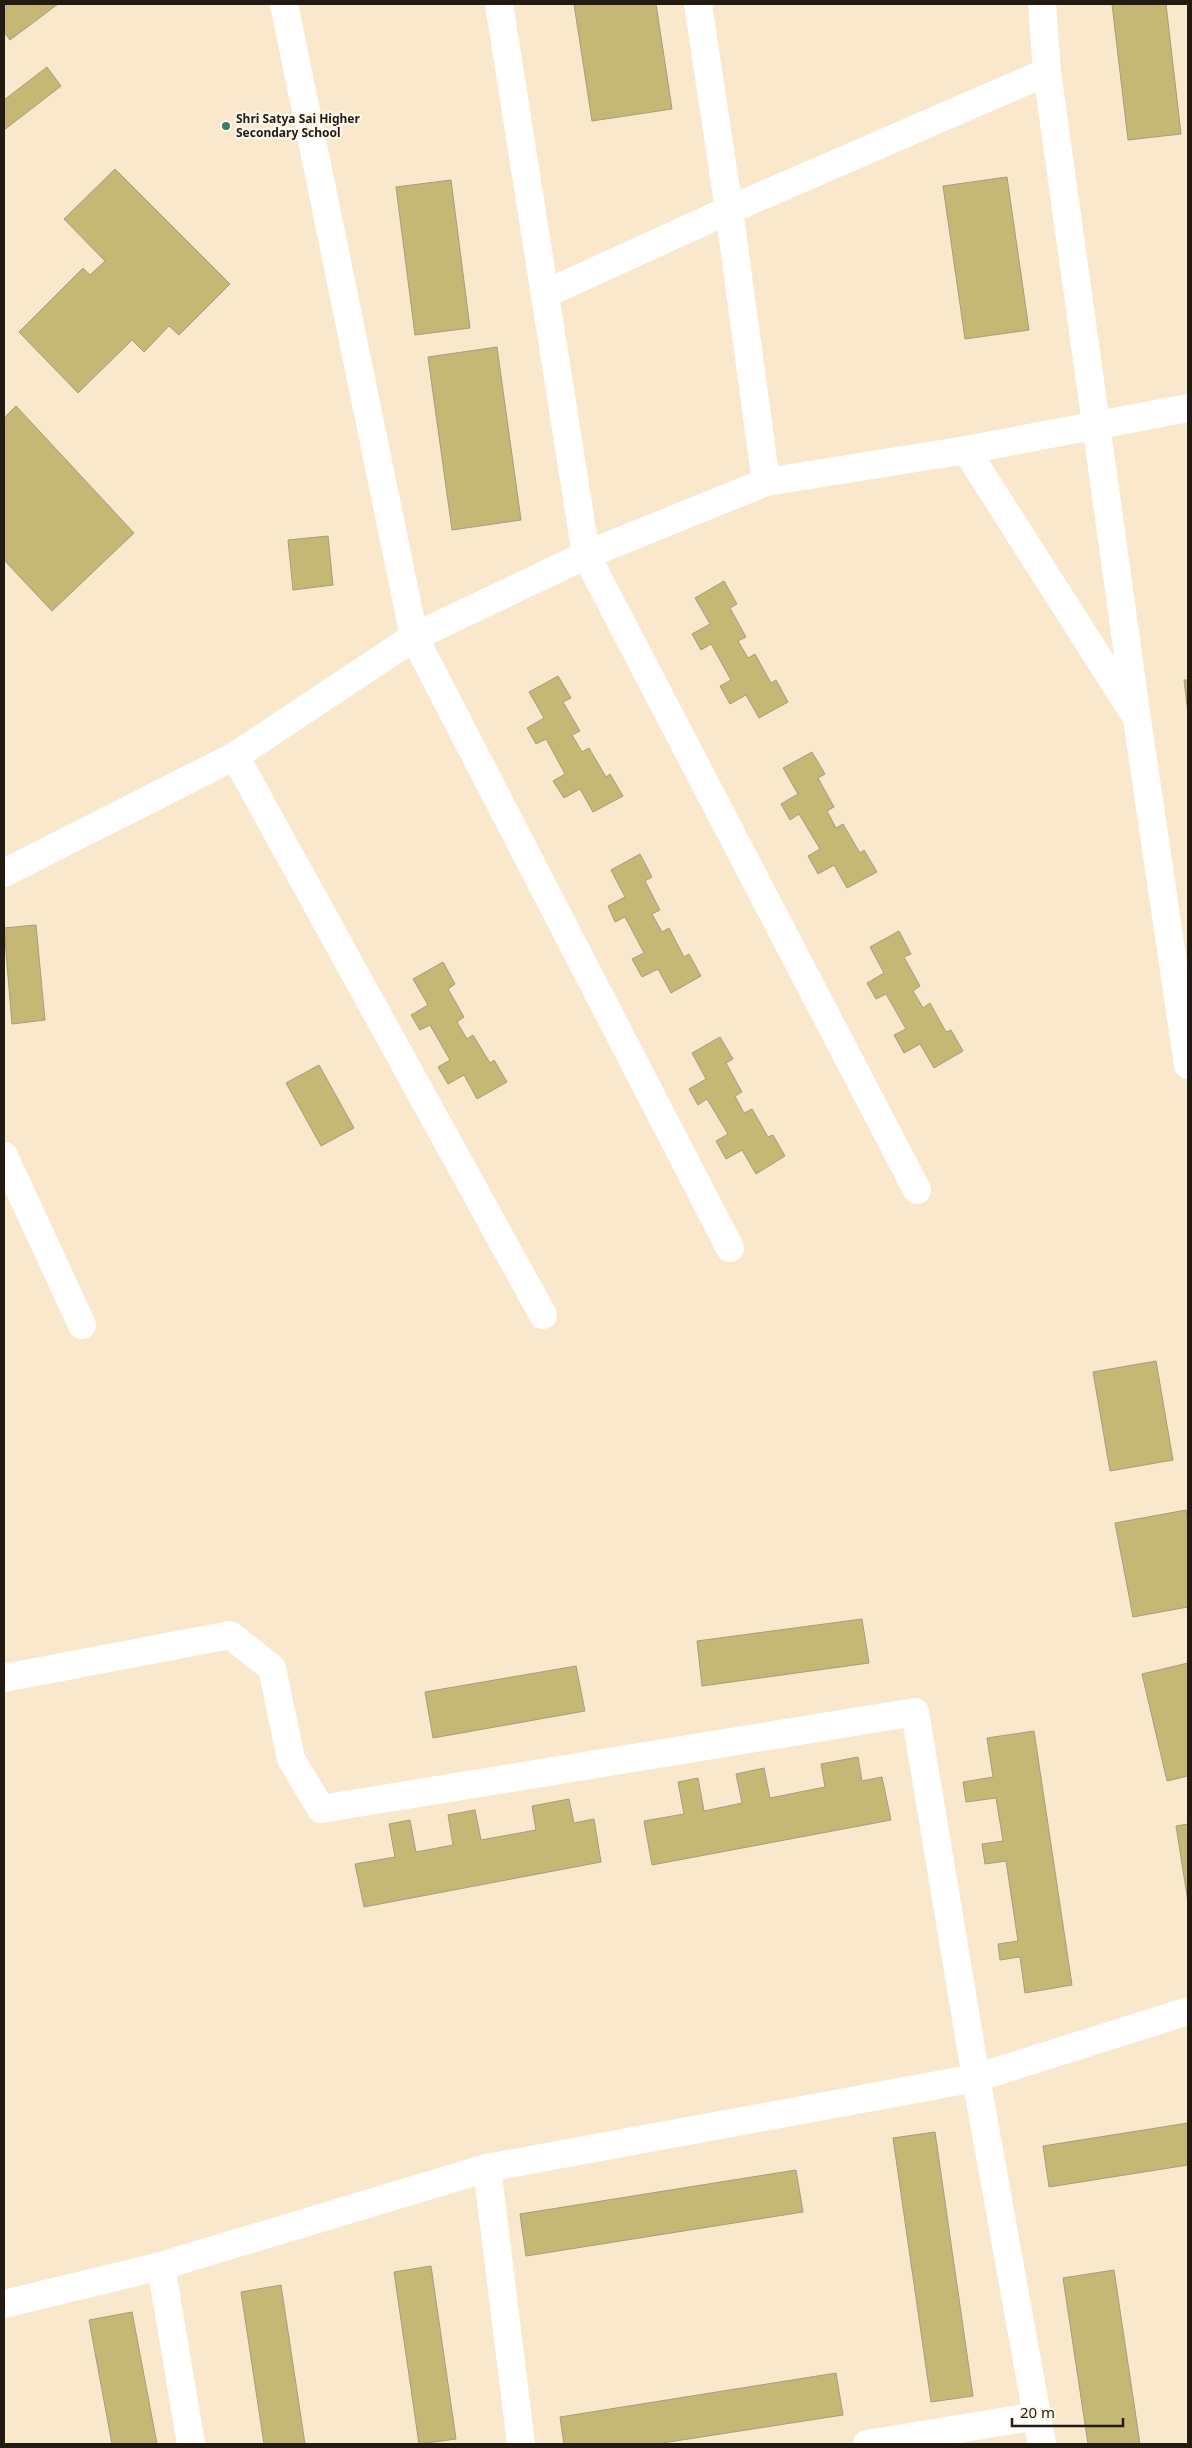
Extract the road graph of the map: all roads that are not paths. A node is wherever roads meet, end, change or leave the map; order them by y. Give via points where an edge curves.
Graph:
1 (284, 4) edge
2 (499, 4) edge
3 (698, 4) edge
4 (1042, 4) edge
5 (1047, 72) junction
6 (729, 210) junction
7 (545, 294) junction
8 (1188, 408) edge
9 (1097, 425) junction
10 (966, 450) junction
11 (766, 482) junction
12 (586, 555) junction
13 (414, 637) junction
14 (1137, 719) junction
15 (235, 756) junction
16 (4, 873) edge
17 (1188, 1065) edge
18 (4, 1156) edge
19 (917, 1190) dead end
20 (730, 1248) dead end
21 (543, 1315) dead end
22 (82, 1325) dead end
23 (4, 1678) edge
24 (1188, 2011) edge
25 (976, 2078) junction
26 (487, 2168) junction
27 (160, 2266) junction
28 (4, 2304) edge
29 (1037, 2416) junction
30 (191, 2444) edge
31 (521, 2444) edge
32 (867, 2444) edge
33 (1042, 2444) edge

1 - 13 street
2 - 7 street
3 - 6 street
4 - 5 street
5 - 6 street
5 - 9 street
6 - 7 street
6 - 11 street
7 - 12 street
8 - 9 street
9 - 10 street
9 - 14 street
10 - 11 street
10 - 14 street
11 - 12 street
12 - 13 street
12 - 19 street
13 - 15 street
13 - 20 street
14 - 17 street
15 - 16 street
15 - 21 street
18 - 22 street
23 - 25 street via 230,1635 272,1668 291,1759 321,1809 915,1712
24 - 25 street
25 - 26 street
25 - 29 street
26 - 27 street
26 - 31 street
27 - 28 street
27 - 30 street
29 - 32 street
29 - 33 street

